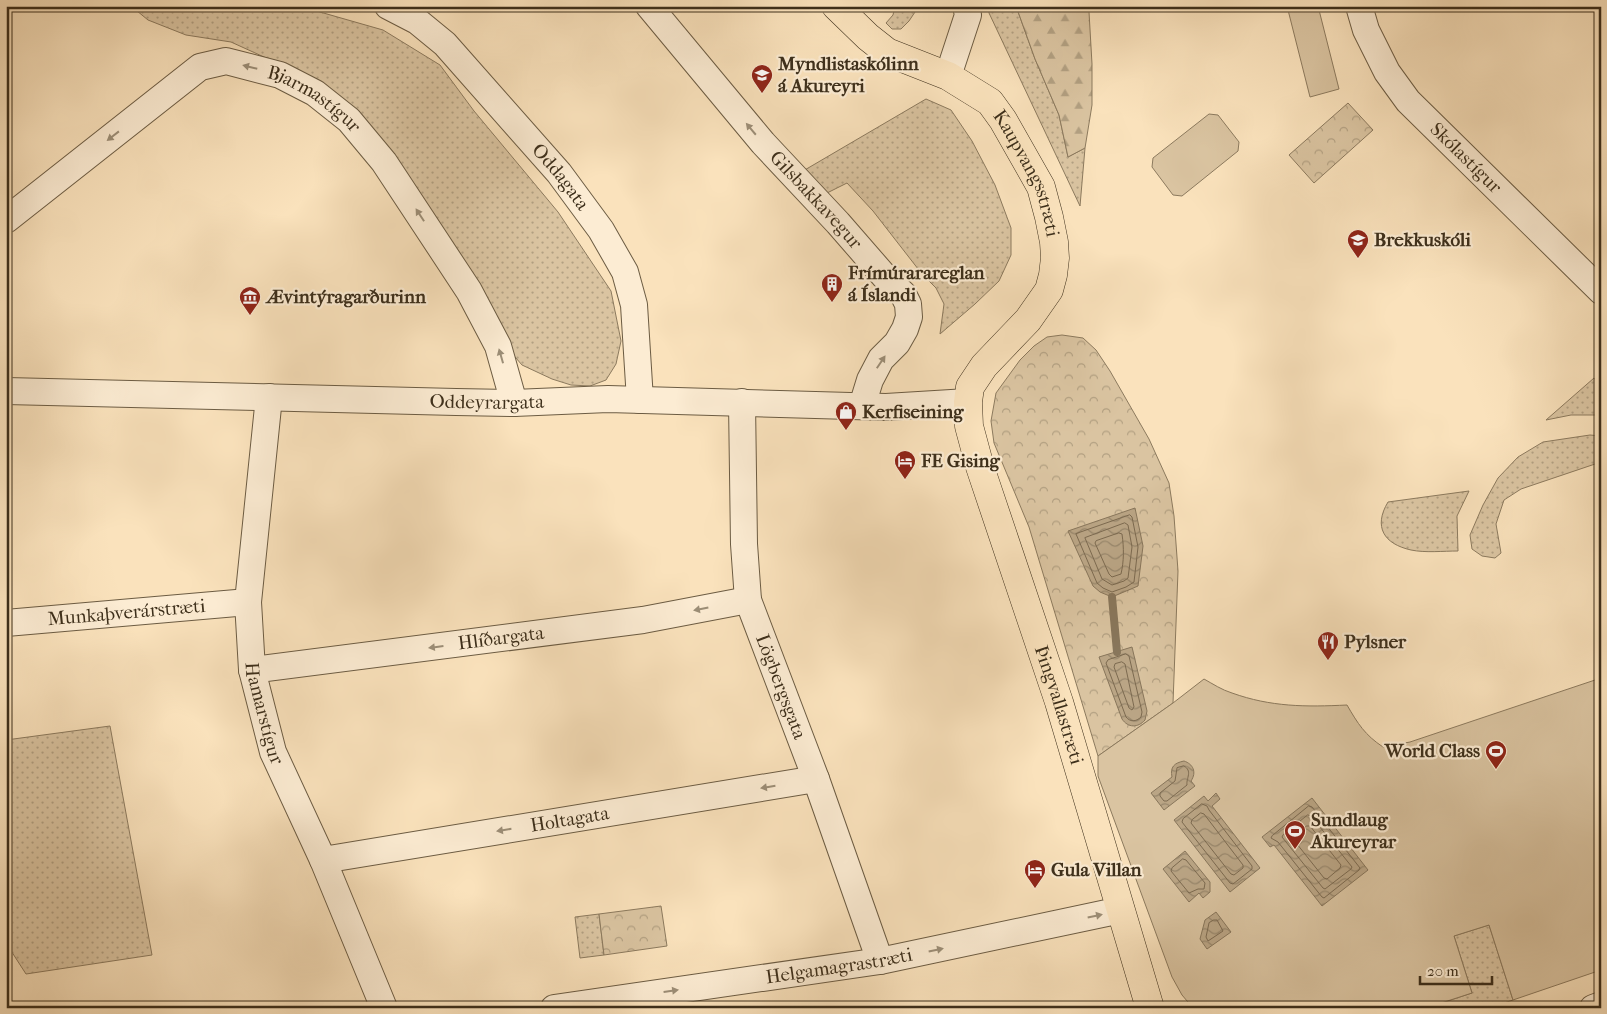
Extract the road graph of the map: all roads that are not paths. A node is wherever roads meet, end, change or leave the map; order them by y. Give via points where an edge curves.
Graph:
1 (388, 6) edge
2 (649, 6) edge
3 (836, 6) edge
4 (966, 6) edge
5 (1358, 6) edge
6 (948, 76) junction
7 (6, 220) edge
8 (1597, 282) edge
9 (6, 390) edge
10 (269, 398) junction
11 (640, 400) junction
12 (742, 402) junction
13 (968, 402) junction
14 (514, 403) junction
15 (862, 406) junction
16 (748, 600) junction
17 (248, 602) junction
18 (6, 623) edge
19 (252, 670) junction
20 (816, 779) junction
21 (323, 860) junction
22 (1121, 910) junction
23 (880, 962) junction
24 (1601, 1005) edge
25 (384, 1008) edge
26 (554, 1008) edge
27 (1150, 1008) edge
28 (1593, 1008) edge

1 - 11 street, Oddagata via 417,21 445,44 559,173 601,230 624,272 634,305
15 -> 2 street, Gilsbakkavegur via 881,359 905,329 909,317 903,294 762,143
3 - 6 main road, Kaupvangsstræti via 887,52
4 - 6 street via 968,15
5 - 8 street, Skólastígur via 1387,72 1408,101
6 - 13 main road, Kaupvangsstræti via 990,102 1003,120 1041,187 1055,258 1049,290 1028,320 984,366 970,388
14 -> 7 street, Bjarmastígur via 498,346 469,291 384,162 349,120 315,93 280,75 226,61 200,67
9 - 10 street, Oddeyrargata
10 - 14 street, Oddeyrargata
10 - 17 street, Hamarstígur
11 - 12 street, Oddeyrargata
11 - 14 street, Oddeyrargata
12 - 15 street, Oddeyrargata
12 - 16 street, Lögbergsgata
13 - 15 street, Oddeyrargata
13 - 22 main road, Þingvallastræti via 980,467 1060,702
16 -> 19 street, Hlíðargata via 643,620
16 - 20 street, Lögbergsgata
17 - 18 street, Munkaþverárstræti
17 - 19 street, Hamarstígur
19 - 21 street, Hamarstígur via 274,752
20 -> 21 street, Holtagata
20 - 23 street, Lögbergsgata
21 - 25 street, Hamarstígur
23 -> 22 street, Helgamagrastræti
22 - 27 main road, Þingvallastræti
26 -> 23 street, Helgamagrastræti
24 - 28 street

